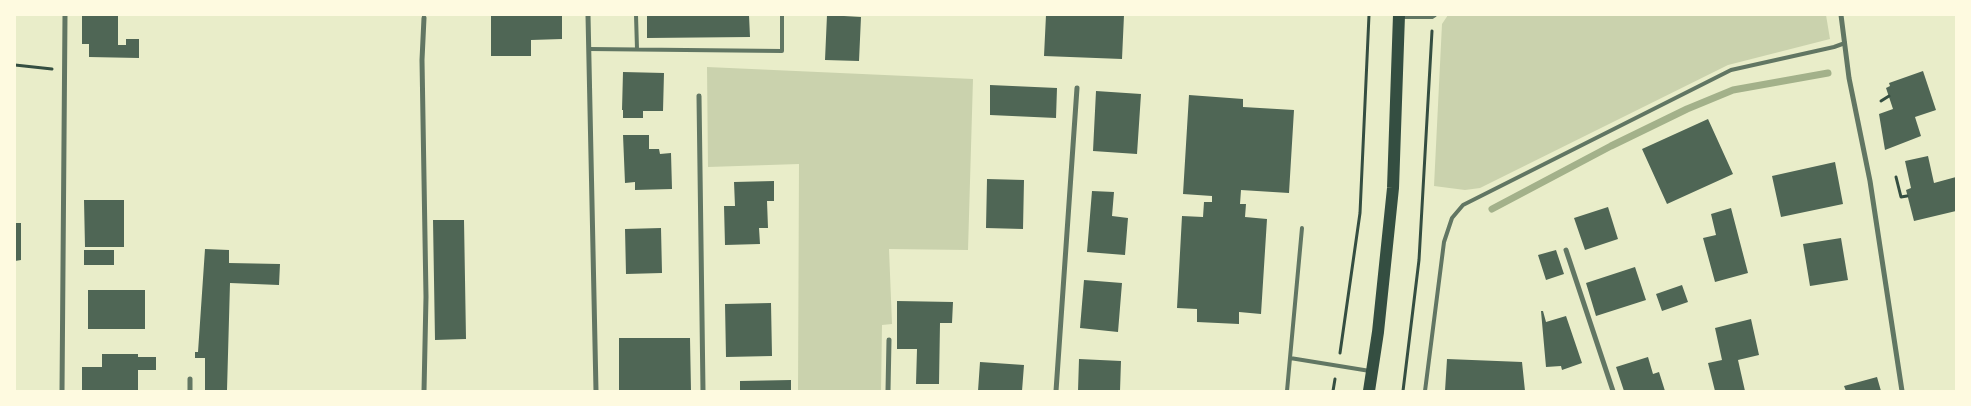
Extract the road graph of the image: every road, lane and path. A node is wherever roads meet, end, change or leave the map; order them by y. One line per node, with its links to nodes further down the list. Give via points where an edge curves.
1 (65, 15): 14 (street)
2 (588, 15): 11 (street)
3 (636, 15): 12 (lane)
4 (782, 15): 12 (lane, via 782,51)
5 (1369, 15): 25 (path, via 1360,213)
6 (1841, 15): 10 (street)
7 (1400, 16): 8 (lane); 26 (main road, via 1393,188)
8 (1433, 16): 38 (path, via 1419,260)
9 (424, 18): 30 (street)
10 (1845, 43): 39 (lane, via 1731,70 1463,205 1452,218 1444,242); 41 (street)
11 (589, 49): 12 (lane); 31 (street)
12 (637, 49)
13 (15, 65): 14 (path)
14 (64, 70): 28 (street)
15 (1077, 88): 34 (street)
16 (698, 96): 32 (street)
17 (1889, 96): 18 (path)
18 (1881, 101)
19 (1896, 177): 20 (path, via 1901,197)
20 (1907, 196)
21 (1302, 228): 24 (lane)
22 (1566, 250): 40 (street)
23 (889, 340): 33 (street)
24 (1290, 358): 25 (lane); 35 (lane)
25 (1338, 365): 26 (lane); 36 (path)
26 (1373, 371): 37 (main road)
27 (190, 379): 29 (street)
28 (62, 391)
29 (190, 391)
30 (424, 391)
31 (596, 391)
32 (703, 391)
33 (888, 391)
34 (1056, 391)
35 (1287, 391)
36 (1333, 391)
37 (1369, 391)
38 (1403, 391)
39 (1425, 391)
40 (1613, 391)
41 (1902, 391)

